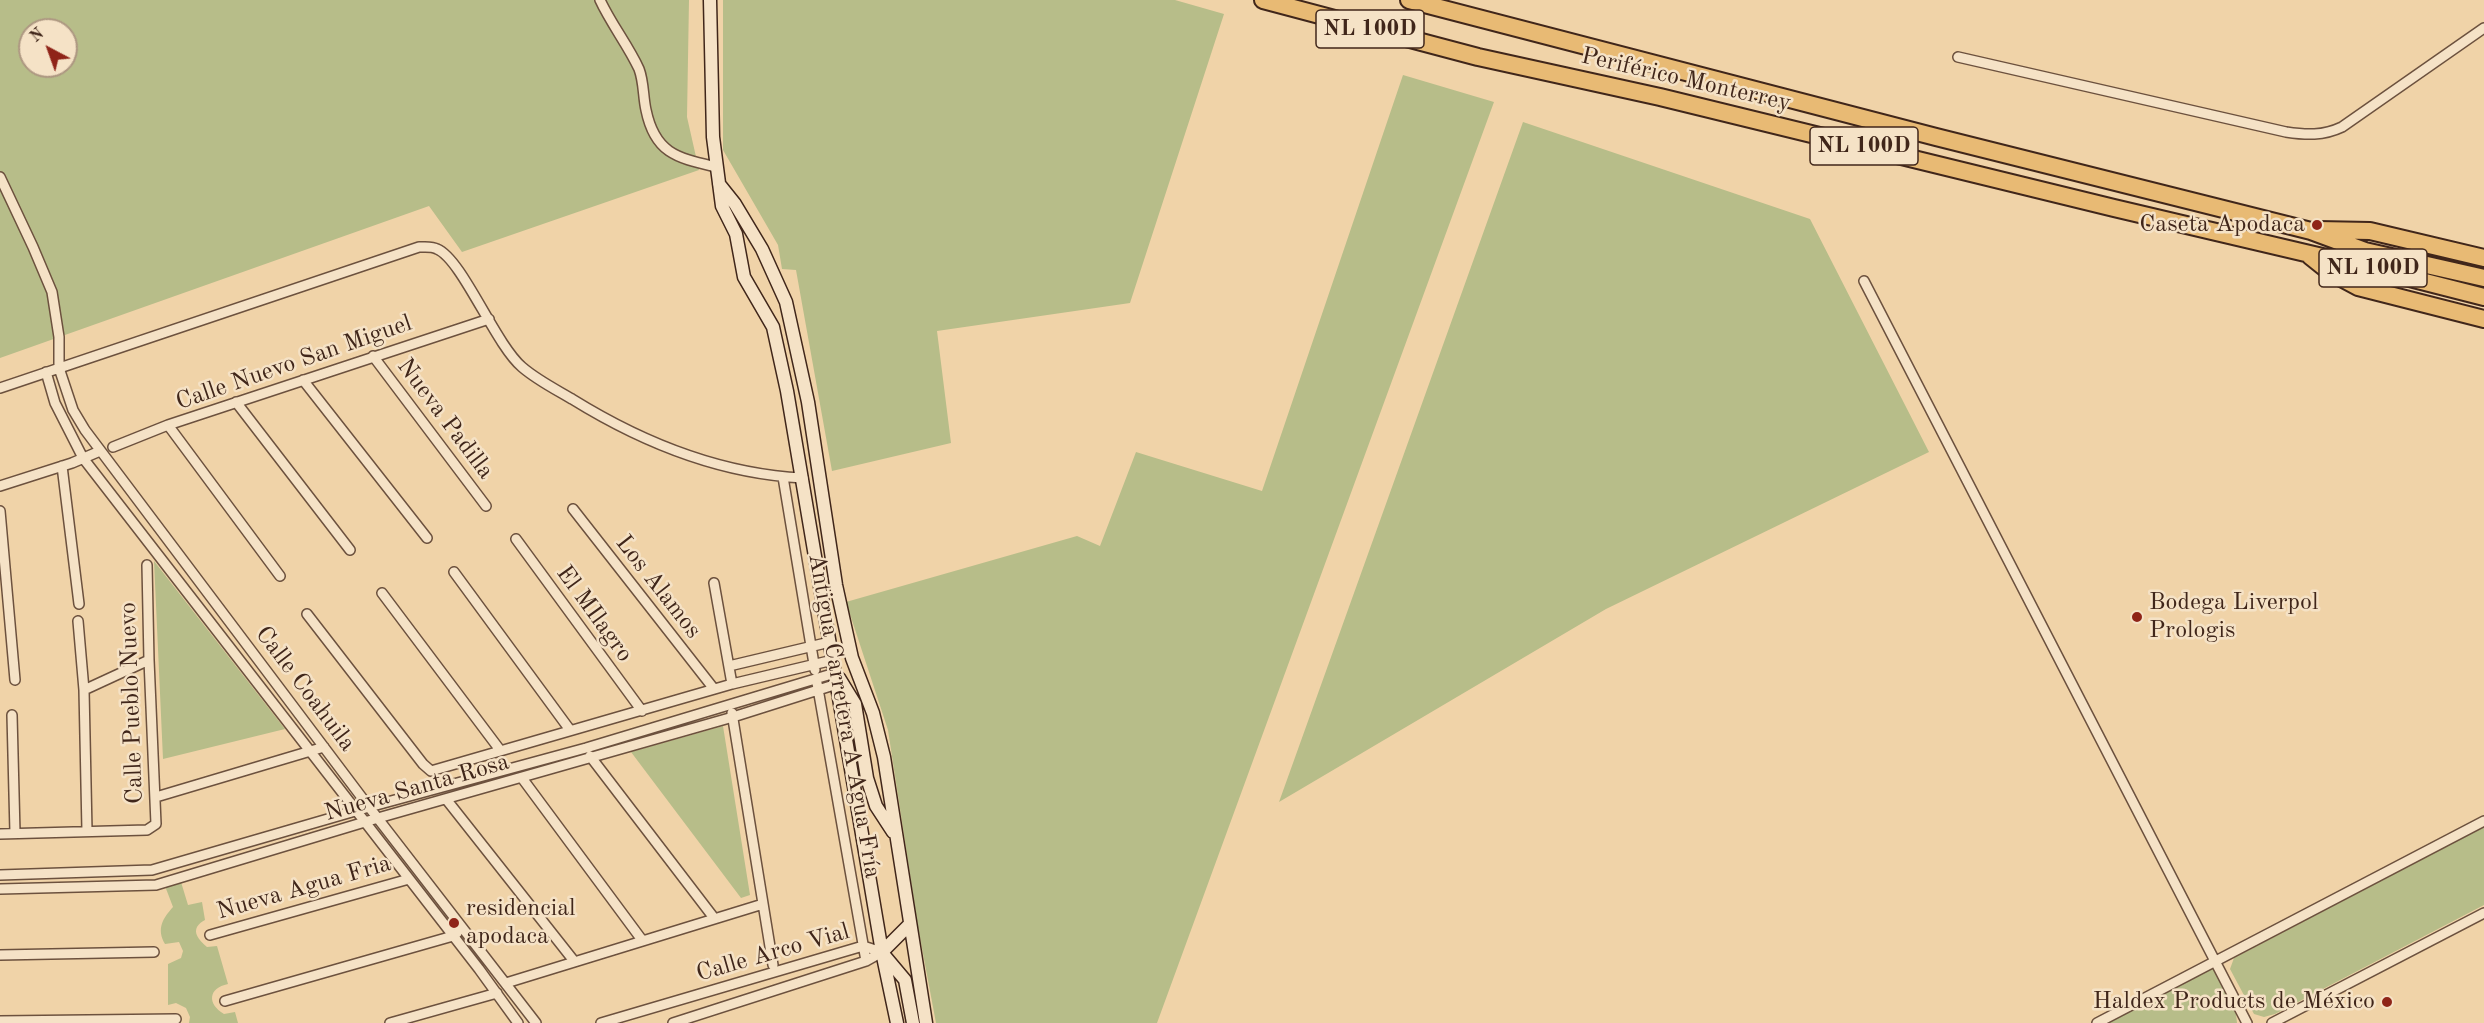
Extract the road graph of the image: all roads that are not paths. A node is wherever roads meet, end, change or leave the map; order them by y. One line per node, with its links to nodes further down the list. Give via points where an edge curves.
1 (600, 0): 7 (street, via 633,55 641,75 646,112 659,142 680,158)
2 (710, 0): 7 (street)
3 (1263, 0): 13 (highway, Periférico Monterrey / NL 100D, via 1478,57)
4 (1409, 0): 10 (highway, Periférico Monterrey / NL 100D)
5 (2484, 28): 6 (street, via 2342,127 2315,135 2286,132)
6 (1958, 57)
7 (716, 167): 9 (street)
8 (0, 177): 21 (street, Calle Coahuila, via 52,292)
9 (718, 184): 32 (street, via 722,206 736,234 744,277 773,327); 84 (street, via 751,229 786,302 808,402 836,585 852,658 873,713 884,757)
10 (2311, 231): 12 (highway, via 2370,231); 15 (highway, Periférico Monterrey / NL 100D, via 2365,251)
11 (2484, 248): 12 (highway)
12 (2450, 250): 14 (highway)
13 (2308, 253): 17 (highway, Periférico Monterrey / NL 100D); 18 (highway, via 2330,272 2358,287)
14 (2484, 258)
15 (2484, 278)
16 (1864, 281): 104 (street)
17 (2484, 297)
18 (2484, 319)
19 (489, 320): 20 (street, Calle Nuevo San Miguel); 21 (street, via 446,255 439,249 419,247); 31 (street, via 511,357 522,367 601,417 708,463)
20 (373, 356): 23 (street, Calle Nuevo San Miguel); 34 (street, Nueva Padilla)
21 (59, 368): 22 (street); 28 (street, Calle Coahuila, via 73,410)
22 (46, 372): 24 (street); 29 (street, Calle Coahuila, via 55,403)
23 (303, 380): 25 (street, Calle Nuevo San Miguel); 37 (street)
24 (0, 388)
25 (236, 402): 26 (street, Calle Nuevo San Miguel); 39 (street)
26 (168, 425): 27 (street, Calle Nuevo San Miguel); 42 (street)
27 (113, 447)
28 (100, 451): 29 (street); 48 (street, Calle Coahuila)
29 (83, 458): 30 (street); 49 (street, Calle Coahuila)
30 (62, 466): 33 (street); 45 (street)
31 (783, 477): 32 (street); 51 (street, Antigua Carretera A Agua Fría)
32 (803, 478): 50 (street)
33 (0, 486)
34 (486, 506)
35 (573, 509): 60 (street, Los Alamos)
36 (0, 511): 58 (street)
37 (427, 538)
38 (516, 540): 64 (street, El MIlagro)
39 (350, 550)
40 (147, 565): 52 (street, Calle Pueblo Nuevo)
41 (454, 572): 67 (street)
42 (280, 576)
43 (714, 583): 55 (street)
44 (382, 593): 70 (street)
45 (79, 604)
46 (307, 614): 70 (street, via 431,771)
47 (78, 621): 62 (street)
48 (232, 625): 49 (street); 68 (street, Calle Coahuila)
49 (218, 634): 71 (street, Calle Coahuila)
50 (830, 642): 51 (street); 53 (street)
51 (811, 648): 54 (street, Antigua Carretera A Agua Fría); 55 (street)
52 (149, 660): 62 (street); 74 (street, Calle Pueblo Nuevo)
53 (833, 660): 54 (street); 57 (street)
54 (813, 664): 56 (street, Antigua Carretera A Agua Fría); 59 (street)
55 (729, 666): 59 (street)
56 (816, 678): 57 (street, Nueva Santa Rosa); 61 (street, Antigua Carretera A Agua Fría); 63 (street, Nueva Santa Rosa)
57 (836, 678): 61 (street, Nueva Santa Rosa); 84 (street, via 855,704 867,778 876,806); 100 (street)
58 (15, 680)
59 (732, 684): 60 (street)
60 (714, 689): 64 (street)
61 (818, 689): 66 (street, Nueva Santa Rosa); 98 (street, Antigua Carretera A Agua Fría)
62 (84, 690): 81 (street)
63 (730, 705): 66 (street); 69 (street, Nueva Santa Rosa)
64 (642, 711): 67 (street)
65 (12, 715): 82 (street)
66 (733, 717): 72 (street, Nueva Santa Rosa); 90 (street)
67 (570, 730): 70 (street)
68 (324, 747): 71 (street); 76 (street, Calle Coahuila)
69 (586, 748): 72 (street); 76 (street, Nueva Santa Rosa)
70 (500, 750)
71 (309, 752): 74 (street); 77 (street, Calle Coahuila)
72 (592, 758): 73 (street, Nueva Santa Rosa); 92 (street)
73 (522, 778): 75 (street, Nueva Santa Rosa); 97 (street)
74 (156, 797): 81 (street, Calle Pueblo Nuevo, via 156,824 152,829)
75 (446, 799): 78 (street, Nueva Santa Rosa); 102 (street)
76 (369, 807): 77 (street, Nueva Santa Rosa); 78 (street, Calle Coahuila)
77 (356, 812): 80 (street, Calle Coahuila); 85 (street, Nueva Santa Rosa)
78 (378, 818): 80 (street, Nueva Santa Rosa); 94 (street, Calle Coahuila)
79 (2484, 821): 104 (street)
80 (364, 822): 87 (street, Calle Coahuila); 88 (street, Nueva Santa Rosa)
81 (87, 831): 82 (street, Calle Pueblo Nuevo)
82 (15, 833): 83 (street, Calle Pueblo Nuevo)
83 (0, 834)
84 (896, 835): 93 (street)
85 (152, 870): 86 (street, Nueva Santa Rosa); 88 (street)
86 (0, 876)
87 (409, 879): 95 (street, Nueva Agua Fria); 96 (street, Calle Coahuila)
88 (156, 885): 89 (street, Nueva Santa Rosa)
89 (0, 889)
90 (763, 904): 92 (street); 105 (street)
91 (2484, 913): 122 (street)
92 (714, 918): 97 (street)
93 (910, 924): 100 (street); 119 (street)
94 (463, 927): 96 (street); 106 (street, Calle Coahuila)
95 (210, 935)
96 (453, 936): 108 (street, Calle Coahuila); 109 (street)
97 (642, 940): 102 (street)
98 (863, 946): 100 (street, Calle Arco Vial); 103 (street, Antigua Carretera A Agua Fría); 105 (street, Calle Arco Vial)
99 (154, 952): 101 (street)
100 (882, 952): 103 (street, Calle Arco Vial); 117 (street); 118 (street, via 905,980)
101 (0, 955)
102 (574, 961): 106 (street)
103 (866, 961): 107 (street, Calle Arco Vial)
104 (2216, 963): 120 (street); 121 (street)
105 (773, 968): 107 (street); 115 (street, Calle Arco Vial)
106 (506, 983): 114 (street, Calle Coahuila)
107 (778, 989): 116 (street, Calle Arco Vial)
108 (497, 993): 112 (street); 113 (street, Calle Coahuila)
109 (225, 1001)
110 (176, 1019): 111 (street)
111 (0, 1021)
112 (390, 1023)
113 (518, 1023)
114 (536, 1023)
115 (601, 1023)
116 (673, 1023)
117 (897, 1023)
118 (913, 1023)
119 (926, 1023)
120 (2097, 1023)
121 (2247, 1023)
122 (2271, 1023)

